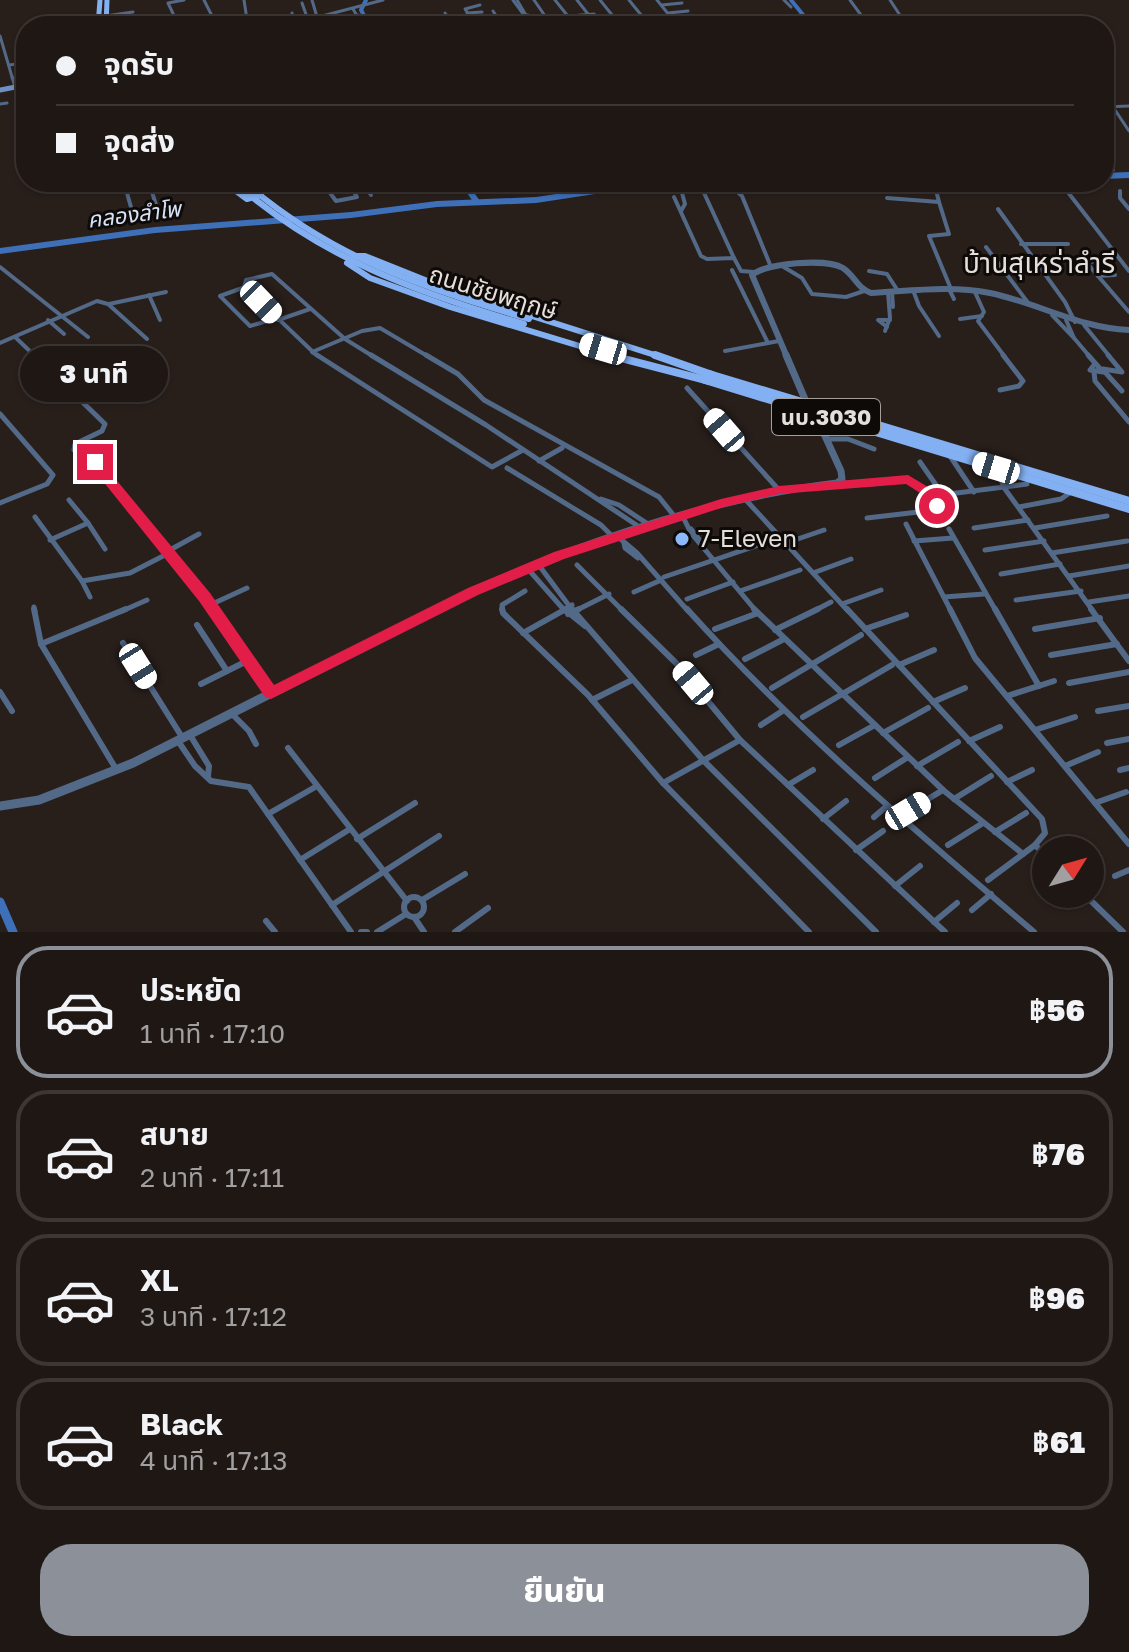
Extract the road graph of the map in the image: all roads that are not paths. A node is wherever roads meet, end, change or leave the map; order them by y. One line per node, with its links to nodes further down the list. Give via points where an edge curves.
1 (107, 0): 27 (main road)
2 (184, 0): 28 (street, via 168,3)
3 (383, 0): 16 (street)
4 (555, 0): 37 (street)
5 (577, 0): 25 (street)
6 (600, 0): 39 (street)
7 (629, 0): 40 (street)
8 (657, 0): 14 (street)
9 (784, 0): 15 (street)
10 (516, 1): 36 (street)
11 (302, 3): 30 (street)
12 (682, 3): 14 (street)
13 (480, 5): 23 (street, via 465,9)
14 (661, 5): 24 (street)
15 (791, 7)
16 (352, 8): 26 (street); 31 (street)
17 (493, 11): 35 (street)
18 (688, 11): 24 (street)
19 (133, 12): 27 (street)
20 (482, 12): 23 (street)
21 (292, 13): 29 (street)
22 (445, 13): 33 (street)
23 (467, 13): 34 (street)
24 (667, 13): 41 (street)
25 (588, 14): 37 (street); 38 (street)
26 (358, 15): 32 (street)
27 (105, 16)
28 (174, 16)
29 (292, 16)
30 (307, 16)
31 (323, 16)
32 (349, 16)
33 (447, 16)
34 (469, 16)
35 (496, 16)
36 (526, 16)
37 (568, 16)
38 (596, 16)
39 (613, 16)
40 (642, 16)
41 (669, 16)
42 (0, 36): 44 (street)
43 (16, 64): 44 (street)
44 (9, 65): 46 (street)
45 (16, 77): 46 (street)
46 (12, 78): 47 (street)
47 (16, 82)
48 (7, 103): 49 (street)
49 (0, 104)
50 (1114, 108): 51 (street)
51 (1129, 131)
52 (1120, 191): 75 (street)
53 (127, 192): 76 (street)
54 (152, 192): 73 (street)
55 (238, 192): 58 (main road, via 247,199)
56 (245, 192): 115 (main road, ถนนชัยพฤกษ์ / นบ.3030, bridge, via 275,218 362,268 436,298)
57 (256, 192): 115 (main road, ถนนชัยพฤกษ์ / นบ.3030, bridge, via 294,222 372,266)
58 (259, 192)
59 (329, 192): 60 (street, via 336,201 357,197)
60 (354, 192)
61 (369, 192): 68 (street)
62 (704, 192): 81 (street)
63 (737, 192): 85 (street)
64 (905, 192): 71 (street)
65 (936, 192): 72 (street)
66 (1068, 192): 88 (street)
67 (682, 193): 77 (street)
68 (371, 195)
69 (674, 197): 77 (street)
70 (887, 198): 71 (street)
71 (909, 199): 72 (street)
72 (939, 202): 98 (street, via 949,234 929,236)
73 (156, 205)
74 (998, 209): 78 (street)
75 (1129, 209)
76 (132, 211)
77 (681, 211): 81 (street, via 701,256)
78 (1021, 244): 79 (street); 116 (street)
79 (1068, 244)
80 (986, 247): 103 (street)
81 (734, 258): 89 (street, via 741,271)
82 (1103, 261): 91 (street, via 1086,262)
83 (782, 266): 85 (street); 95 (street, via 837,265); 95 (street, via 802,278 812,294 846,297)
84 (0, 267): 106 (street)
85 (771, 267): 89 (street)
86 (732, 270): 128 (street)
87 (869, 271): 97 (street, via 887,274)
88 (1129, 271)
89 (754, 272): 126 (street)
90 (1115, 275): 91 (street)
91 (1097, 276): 105 (street)
92 (244, 287): 104 (street, via 246,280 272,274); 109 (street); 109 (street, via 220,296 250,326)
93 (913, 290): 97 (street); 98 (street); 120 (street)
94 (974, 290): 98 (street); 103 (street); 107 (street)
95 (864, 291): 97 (street)
96 (166, 292): 99 (street)
97 (893, 292): 102 (street); 113 (street)
98 (951, 293): 100 (street)
99 (149, 295): 101 (street); 112 (street)
100 (939, 297)
101 (108, 304): 106 (street, via 94,301); 124 (street)
102 (893, 307)
103 (1030, 307): 108 (street)
104 (311, 309): 109 (street); 125 (street)
105 (1129, 312)
106 (59, 315): 111 (street); 122 (street)
107 (983, 315): 110 (street); 140 (street, via 981,326 1023,381)
108 (1052, 315): 114 (street); 123 (street)
109 (278, 319): 130 (street)
110 (960, 319)
111 (48, 320): 119 (street); 121 (street)
112 (160, 320)
113 (890, 320): 113 (street, via 878,320 886,329)
114 (1066, 320): 116 (street); 123 (street)
115 (526, 322): 138 (main road, ถนนชัยพฤกษ์ / นบ.3030)
116 (1075, 323): 117 (street)
117 (1084, 325): 118 (street); 136 (street, via 1122,372)
118 (1129, 330)
119 (64, 334)
120 (939, 336)
121 (15, 337): 127 (street); 134 (street)
122 (88, 337)
123 (1074, 338): 135 (street)
124 (147, 339)
125 (345, 339): 130 (street); 149 (street); 169 (street, via 373,328 385,331 458,374 484,400 659,497)
126 (779, 341): 128 (street); 142 (street)
127 (0, 343)
128 (769, 344): 129 (street); 131 (street)
129 (725, 351)
130 (312, 352): 149 (street, via 492,467)
131 (771, 352)
132 (72, 354): 134 (street)
133 (86, 360): 137 (street)
134 (46, 366): 137 (street)
135 (1094, 369): 136 (street); 145 (street, via 1095,381)
136 (1103, 370): 141 (street)
137 (54, 373): 192 (street, via 105,424 74,450 95,462)
138 (711, 378): 138 (main road, via 617,358 457,309 347,263 365,256 449,290 640,349); 142 (main road, ถนนชัยพฤกษ์ / นบ.3030); 144 (main road, ถนนชัยพฤกษ์ / นบ.3030)
139 (687, 388): 158 (street)
140 (1000, 390)
141 (1122, 391)
142 (807, 404): 165 (main road, ถนนชัยพฤกษ์ / นบ.3030)
143 (0, 414): 166 (street, via 53,475 47,484)
144 (815, 414): 146 (street); 150 (main road, ถนนชัยพฤกษ์ / นบ.3030)
145 (1129, 422)
146 (827, 439): 148 (street, via 848,439); 155 (street, via 841,471)
147 (562, 448): 151 (street)
148 (874, 449)
149 (523, 450): 151 (street)
150 (949, 454): 154 (main road, ถนนชัยพฤกษ์ / นบ.3030); 160 (street)
151 (539, 461): 176 (street)
152 (920, 462): 162 (street)
153 (507, 468): 183 (street)
154 (996, 468): 157 (street); 159 (main road, ถนนชัยพฤกษ์ / นบ.3030)
155 (837, 483): 158 (street); 161 (street, via 908,479)
156 (1027, 484): 157 (street)
157 (1005, 489): 160 (street); 167 (street)
158 (779, 490): 163 (street)
159 (1073, 491): 167 (street, via 1061,499); 168 (main road, ถนนชัยพฤกษ์ / นบ.3030)
160 (974, 492): 162 (street)
161 (933, 496): 162 (street); 172 (street, via 937,506 927,511)
162 (943, 496)
163 (744, 498): 169 (street); 189 (street)
164 (69, 500): 174 (street)
165 (1129, 501)
166 (0, 503)
167 (1019, 507): 173 (street)
168 (1129, 509)
169 (678, 516): 176 (street); 194 (street)
170 (1107, 516): 178 (street)
171 (35, 517): 184 (street)
172 (867, 518)
173 (1029, 520): 177 (street); 178 (street)
174 (88, 523): 184 (street); 190 (street)
175 (906, 524): 186 (street)
176 (645, 526): 183 (street)
177 (974, 528)
178 (1035, 528): 187 (street)
179 (949, 529): 182 (street)
180 (824, 530): 189 (street)
181 (199, 534): 192 (street)
182 (954, 538): 186 (street); 217 (street)
183 (618, 539): 196 (street); 205 (street)
184 (50, 540): 207 (street)
185 (773, 540): 194 (street)
186 (914, 541): 220 (street)
187 (1044, 541): 191 (street); 193 (street)
188 (1127, 541): 193 (street)
189 (786, 543): 202 (street)
190 (105, 549)
191 (985, 550)
192 (169, 552): 207 (street, via 130,573); 227 (street)
193 (1052, 553): 197 (street)
194 (714, 559): 205 (street); 208 (street)
195 (851, 559): 202 (street)
196 (538, 564): 200 (street); 206 (street)
197 (1060, 564): 203 (street); 204 (street)
198 (577, 565): 216 (street)
199 (1129, 566): 204 (street)
200 (528, 568): 209 (street); 262 (street)
201 (800, 570): 213 (street)
202 (813, 573): 226 (street)
203 (1001, 574)
204 (1069, 576): 214 (street)
205 (662, 579): 215 (street); 242 (street)
206 (551, 580): 209 (street); 229 (street)
207 (82, 581): 219 (street)
208 (733, 582): 213 (street); 221 (street)
209 (542, 584): 229 (street)
210 (247, 588): 227 (street)
211 (881, 590): 226 (street)
212 (525, 591): 238 (street, via 500,607)
213 (740, 591): 230 (street)
214 (1081, 591): 223 (street); 225 (street)
215 (634, 592)
216 (609, 594): 229 (street); 281 (street)
217 (984, 594): 220 (street); 258 (street)
218 (1129, 596): 225 (street)
219 (90, 597)
220 (944, 597): 264 (street, via 975,658)
221 (687, 599)
222 (147, 600): 241 (street)
223 (1016, 600)
224 (831, 602): 236 (street)
225 (1089, 602): 232 (street)
226 (842, 604): 237 (street)
227 (210, 605): 248 (street)
228 (34, 607): 241 (street)
229 (570, 609): 238 (street); 254 (street)
230 (758, 613): 234 (street); 236 (street)
231 (906, 615): 237 (street)
232 (1100, 618): 235 (street); 243 (street)
233 (197, 625): 252 (street)
234 (715, 629)
235 (1035, 629)
236 (775, 630): 239 (street)
237 (863, 632): 250 (street); 251 (street)
238 (523, 633): 265 (street)
239 (784, 639): 247 (street); 250 (street)
240 (123, 643): 279 (street)
241 (41, 644): 294 (street)
242 (719, 644): 245 (street); 268 (street)
243 (1117, 644): 246 (street); 249 (street)
244 (934, 650): 251 (street)
245 (696, 655)
246 (1051, 655)
247 (745, 659)
248 (247, 661): 252 (street); 262 (street)
249 (1129, 661)
250 (811, 665): 259 (street); 263 (street)
251 (895, 665): 263 (street); 266 (street)
252 (227, 671): 257 (street)
253 (1129, 672): 256 (street)
254 (632, 680): 265 (street); 290 (street)
255 (1054, 681): 258 (street)
256 (1069, 683)
257 (201, 684)
258 (1039, 686): 264 (street)
259 (772, 688)
260 (965, 688): 266 (street)
261 (0, 692): 269 (street)
262 (271, 693): 271 (street)
263 (843, 694): 272 (street); 275 (street)
264 (1007, 696): 277 (street)
265 (592, 700): 302 (street)
266 (930, 705): 278 (street); 282 (street)
267 (1129, 706): 270 (street)
268 (784, 710): 274 (street); 312 (street)
269 (12, 711)
270 (1098, 711)
271 (232, 713): 279 (street); 285 (street)
272 (803, 717)
273 (1075, 717): 277 (street)
274 (761, 725)
275 (875, 725): 278 (street); 286 (street)
276 (1000, 727): 282 (street)
277 (1035, 730): 292 (street)
278 (883, 733): 289 (street)
279 (184, 737): 294 (street); 298 (street, via 199,772); 298 (street, via 209,766)
280 (1129, 739): 284 (street)
281 (740, 740): 290 (street); 303 (street)
282 (969, 741): 301 (street)
283 (958, 742): 291 (street)
284 (1107, 743)
285 (256, 744)
286 (839, 745)
287 (288, 748): 304 (street)
288 (1098, 752): 292 (street)
289 (908, 757): 291 (street); 300 (street)
290 (703, 760): 302 (street); 357 (street)
291 (917, 766): 305 (street)
292 (1065, 766): 310 (street)
293 (1129, 768): 297 (street)
294 (116, 770): 311 (street, via 39,800)
295 (813, 770): 303 (street)
296 (1032, 770): 301 (street)
297 (1120, 770)
298 (208, 776): 315 (street, via 216,784 246,785)
299 (991, 776): 307 (street)
300 (875, 778)
301 (1007, 782): 323 (street, via 1042,819)
302 (663, 783): 356 (street)
303 (788, 785): 317 (street)
304 (317, 786): 315 (street); 319 (street)
305 (943, 790): 307 (street); 313 (street)
306 (1126, 792): 310 (street)
307 (954, 799): 318 (street)
308 (846, 801): 317 (street)
309 (415, 803): 324 (street)
310 (1095, 803): 325 (street)
311 (0, 806)
312 (887, 806): 316 (street); 338 (street)
313 (908, 811)
314 (1026, 813): 321 (street)
315 (268, 814): 330 (street)
316 (874, 817)
317 (823, 819): 328 (street)
318 (983, 823): 321 (street); 326 (street)
319 (350, 829): 324 (street); 330 (street)
320 (883, 831): 328 (street)
321 (995, 832): 329 (street)
322 (439, 836): 333 (street)
323 (1042, 836)
324 (357, 839): 333 (street)
325 (1129, 844)
326 (948, 845)
327 (1032, 847): 329 (street)
328 (856, 850): 337 (street)
329 (1023, 854): 336 (street)
330 (300, 860): 342 (street)
331 (920, 866): 337 (street)
332 (1129, 870): 335 (street)
333 (384, 872): 340 (street); 342 (street)
334 (465, 874): 339 (street)
335 (1115, 876)
336 (988, 880)
337 (895, 886): 348 (street)
338 (991, 894): 345 (street); 359 (street)
339 (422, 900): 340 (street); 346 (street, via 423,911)
340 (407, 901): 346 (street, via 403,906)
341 (957, 903): 348 (street)
342 (332, 905): 350 (street)
343 (488, 908): 355 (street)
344 (1098, 908): 360 (street)
345 (972, 910)
346 (410, 915): 353 (street); 354 (street)
347 (266, 921): 349 (street)
348 (934, 922): 358 (street)
349 (275, 932)
350 (351, 932)
351 (361, 932): 352 (street)
352 (367, 932)
353 (377, 932)
354 (424, 932)
355 (455, 932)
356 (809, 932)
357 (876, 932)
358 (945, 932)
359 (1034, 932)
360 (1123, 932)

